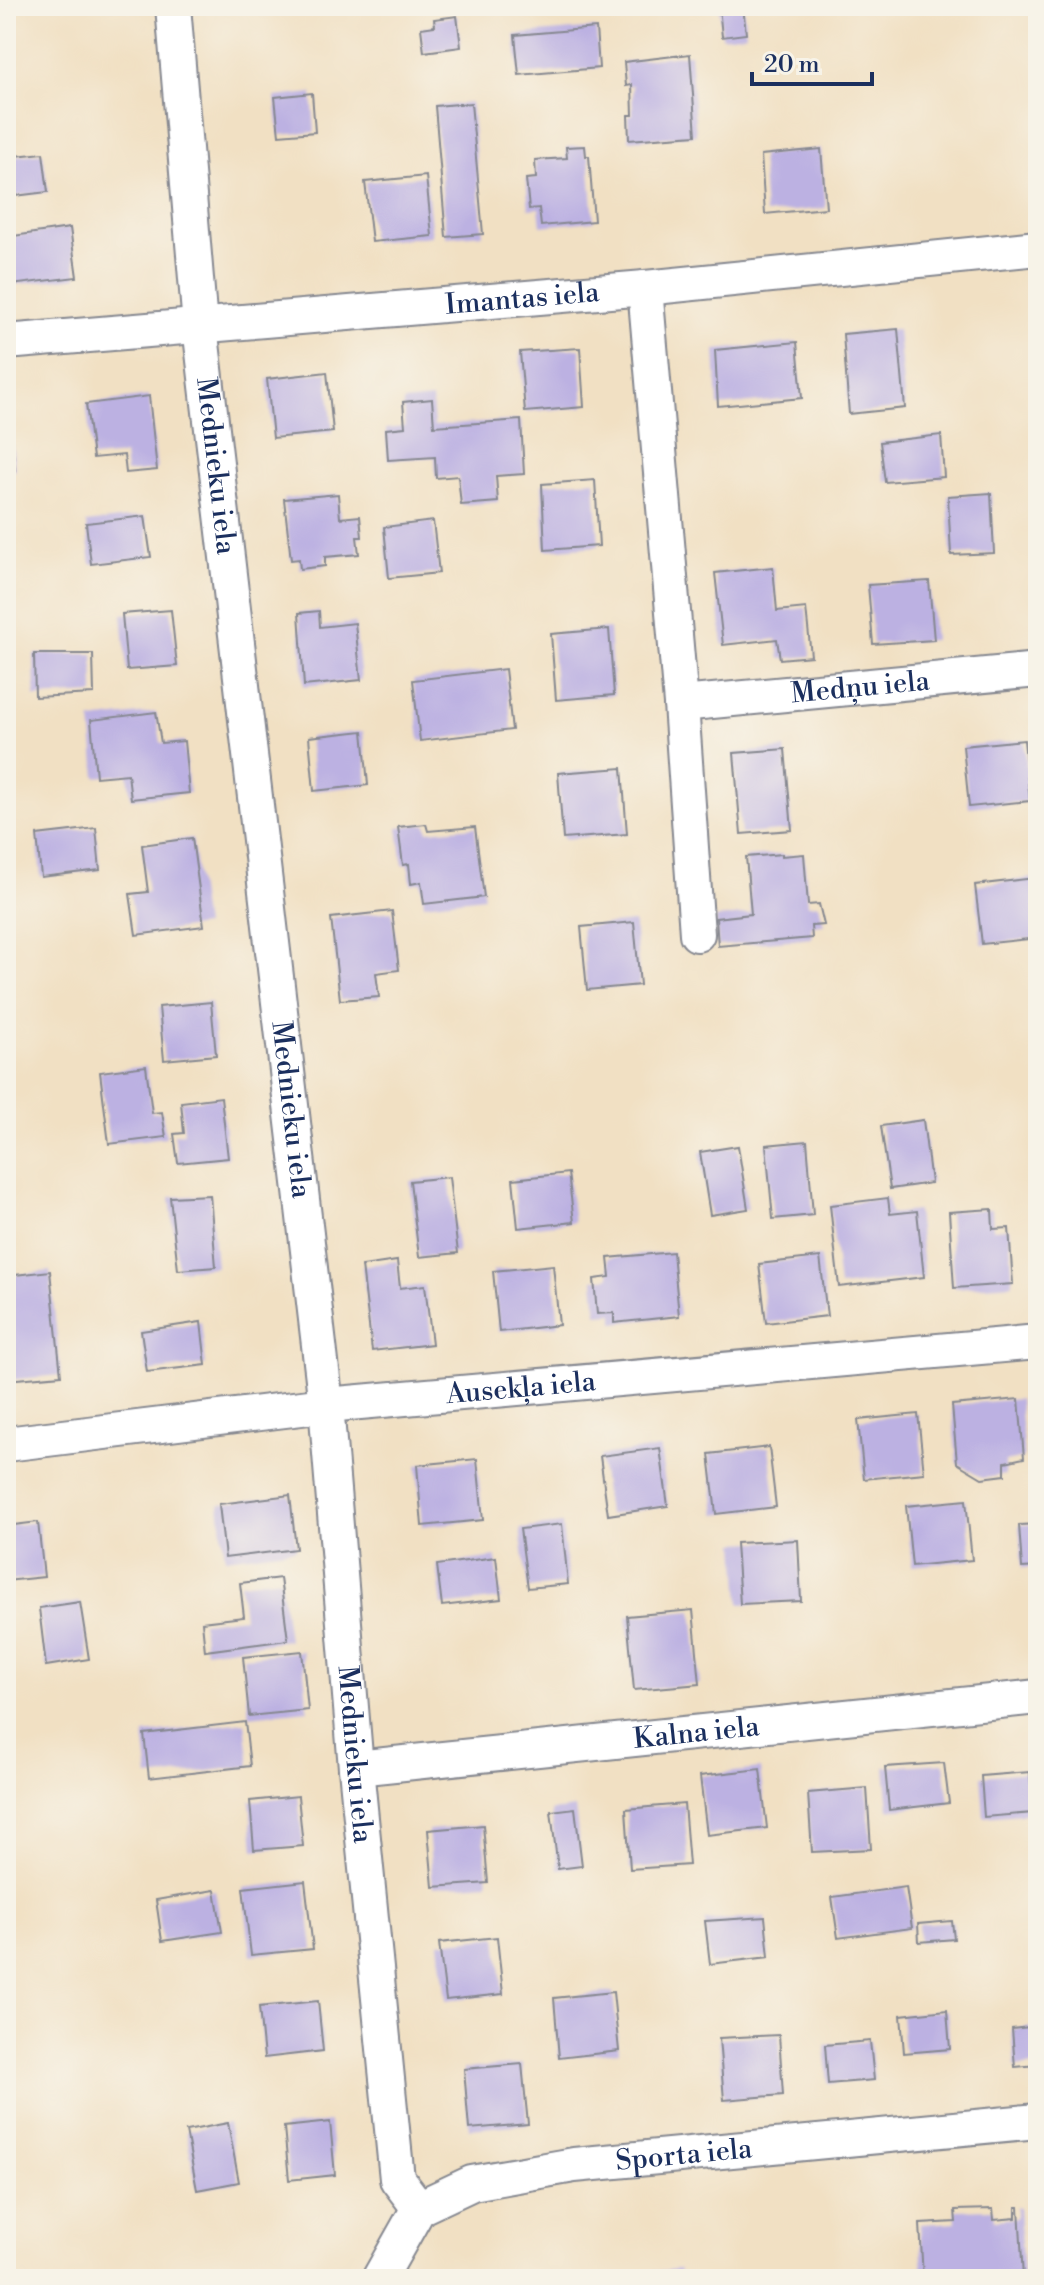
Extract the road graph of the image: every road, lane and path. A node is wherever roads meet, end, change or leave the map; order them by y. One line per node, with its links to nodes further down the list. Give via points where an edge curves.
1 (173, 6): 4 (street, Mednieku iela)
2 (1038, 248): 3 (street, Imantas iela)
3 (645, 288): 4 (street, Imantas iela); 7 (street)
4 (200, 326): 5 (street, Imantas iela); 10 (street, Mednieku iela)
5 (6, 342)
6 (1038, 670): 7 (street, Medņu iela)
7 (681, 704): 8 (street)
8 (697, 934)
9 (1038, 1342): 10 (street, Ausekļa iela)
10 (326, 1405): 11 (street, Ausekļa iela); 13 (street, Mednieku iela)
11 (6, 1444)
12 (1038, 1697): 13 (street, Kalna iela)
13 (356, 1768): 15 (street, Mednieku iela, via 397,2179)
14 (1038, 2121): 15 (street, Sporta iela, via 574,2165 472,2183)
15 (419, 2208): 16 (street)
16 (379, 2279)

